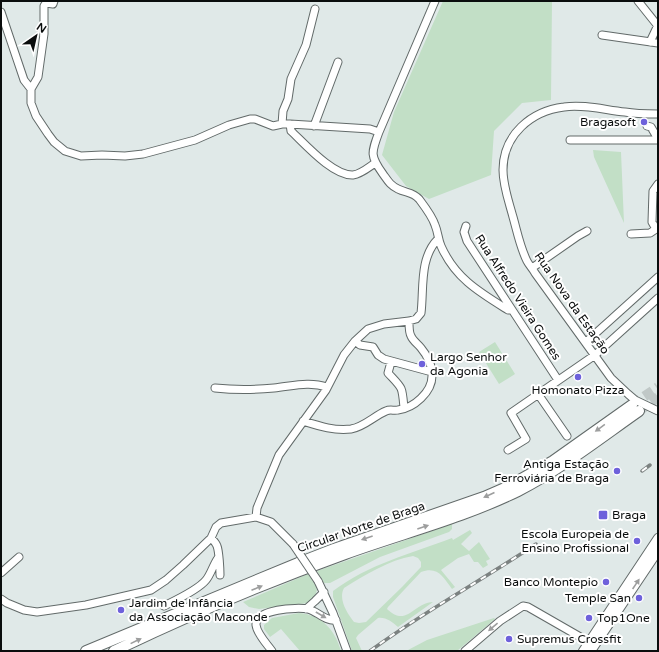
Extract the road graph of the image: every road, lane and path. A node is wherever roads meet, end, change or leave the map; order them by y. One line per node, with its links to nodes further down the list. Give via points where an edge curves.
1 (54, 1): 10 (street, via 53,4 46,3 44,6 44,34 38,77)
2 (435, 1): 16 (street)
3 (638, 1): 6 (street)
4 (315, 9): 12 (street, via 306,45 291,79)
5 (1, 12): 10 (street, via 24,80)
6 (658, 26): 8 (street)
7 (602, 35): 8 (street)
8 (654, 42)
9 (338, 62): 14 (street)
10 (31, 89): 12 (street, via 31,103 48,134 65,151 81,156 143,154 195,140 250,119 273,126)
11 (658, 114): 26 (street, Rua Nova da Estação, via 564,106 540,112 515,133 504,156 504,181 521,245)
12 (282, 124): 13 (street)
13 (290, 124): 14 (street); 19 (street, via 291,132 329,166 339,171 353,175)
14 (314, 126): 16 (street, via 370,129)
15 (646, 126): 17 (street, via 651,127)
16 (379, 132): 19 (street, via 373,150)
17 (658, 139): 18 (street)
18 (570, 140)
19 (375, 163): 25 (street, via 390,184 399,190 414,194 436,226)
20 (658, 184): 22 (street, via 652,191 652,222)
21 (466, 226): 29 (street, Rua Alfredo Vieira Gomes, via 464,232 467,241)
22 (657, 229): 24 (street, via 650,233)
23 (587, 231): 26 (street)
24 (631, 234)
25 (438, 239): 29 (street, via 464,280 508,310); 30 (street, via 427,254 421,313)
26 (532, 268): 32 (street, Rua Nova da Estação)
27 (658, 277): 32 (street)
28 (658, 298): 33 (street)
29 (512, 310): 36 (street, Rua Alfredo Vieira Gomes)
30 (409, 322): 31 (street, via 384,324 368,329); 35 (street, via 410,336 421,348)
31 (355, 341): 34 (street, via 360,345 373,347 378,355); 37 (street, via 344,355)
32 (586, 342): 33 (street, Rua Nova da Estação)
33 (595, 355): 36 (street); 40 (street, Rua Nova da Estação, via 611,378)
34 (391, 362): 35 (street); 41 (street, via 388,374 401,386)
35 (432, 372): 41 (street, via 429,389 415,403)
36 (558, 380): 39 (street)
37 (327, 387): 38 (street, via 317,383 305,383 255,389); 43 (street)
38 (215, 388)
39 (538, 394): 44 (street); 45 (street, via 511,414 526,438)
40 (639, 407): 42 (street, Rua Nova da Estação); 60 (highway, Circular Norte de Braga, one-way to 60, via 554,461 490,495 273,572); 61 (highway, Circular Norte de Braga, one-way to 40, via 157,630 284,577 494,502 563,465)
41 (404, 408): 43 (street, via 387,411 352,429 340,430)
42 (658, 409)
43 (303, 421): 46 (street, via 279,455 257,508)
44 (567, 436)
45 (508, 450)
46 (256, 517): 47 (street, via 221,523); 54 (street, bridge, via 272,522 293,544)
47 (211, 538): 51 (street, via 218,546); 55 (street, via 166,580 151,590 86,605 37,612 24,610)
48 (658, 538): 59 (main road)
49 (658, 551): 66 (main road, one-way to 49)
50 (19, 557): 52 (street)
51 (218, 558): 53 (street); 56 (street, via 207,579 198,587)
52 (1, 574)
53 (220, 575)
54 (324, 592): 57 (street); 58 (street)
55 (1, 599)
56 (164, 606)
57 (306, 609): 58 (street, one-way to 58); 62 (street, via 266,613 259,617 256,626)
58 (337, 623): 63 (street)
59 (589, 642): 64 (street, one-way to 64, via 523,606 500,621); 65 (main road)
60 (86, 651)
61 (114, 651)
62 (272, 651)
63 (346, 651)
64 (465, 651)
65 (583, 651)
66 (592, 651)

